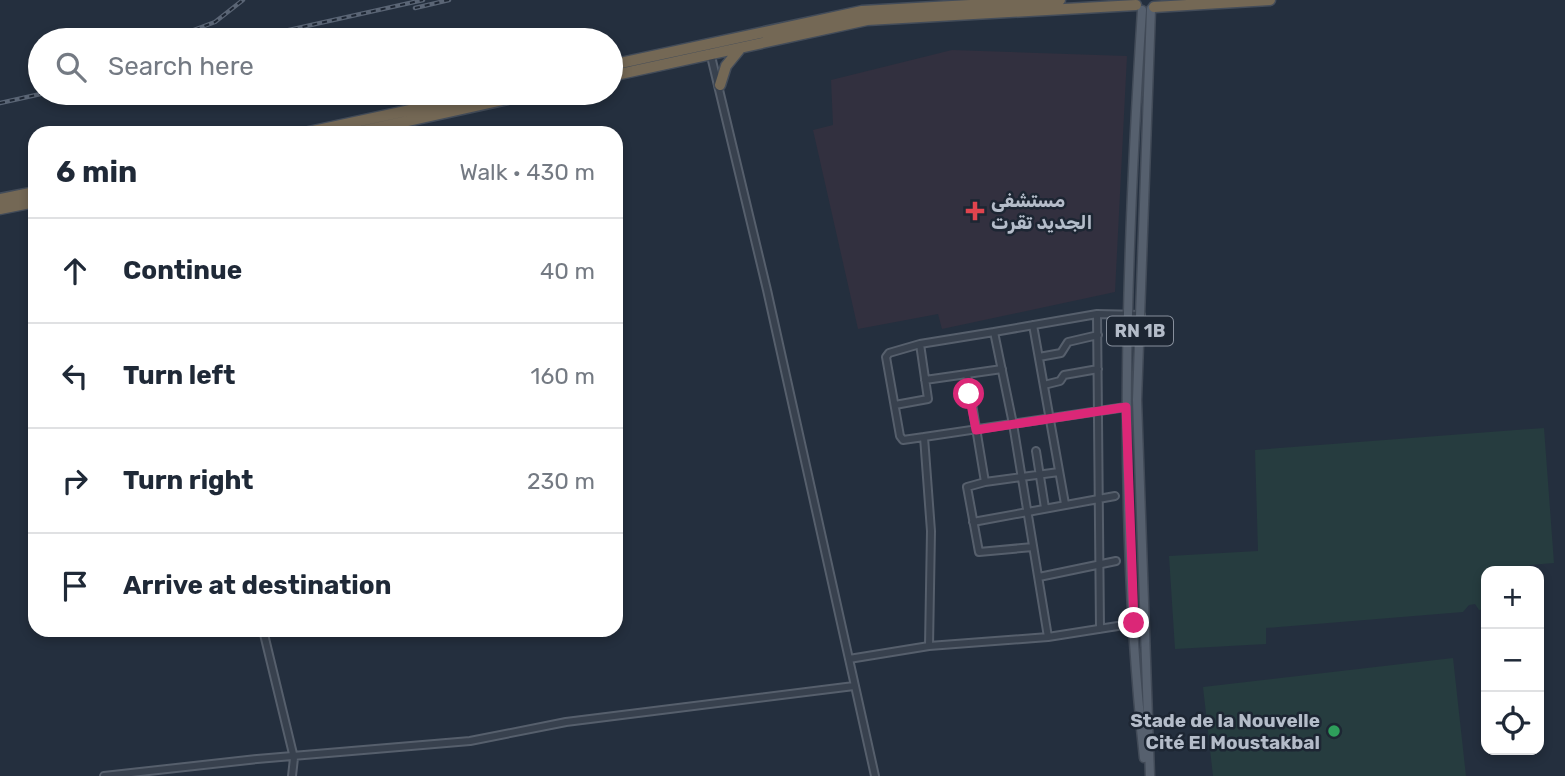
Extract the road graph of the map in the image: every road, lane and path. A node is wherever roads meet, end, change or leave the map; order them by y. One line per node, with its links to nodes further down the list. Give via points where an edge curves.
1 (1060, 0): 3 (highway)
2 (1270, 0): 4 (highway)
3 (998, 5): 4 (highway); 5 (highway, via 862,11); 6 (highway, via 867,20)
4 (1146, 5): 19 (main road, RN 1B); 21 (main road, RN 1B)
5 (707, 43): 7 (street); 8 (highway)
6 (741, 48): 7 (highway); 10 (highway, via 726,66)
7 (711, 56): 9 (highway); 10 (street)
8 (623, 62)
9 (623, 74)
10 (720, 85): 60 (street)
11 (434, 105): 13 (highway)
12 (480, 105): 14 (highway)
13 (336, 126)
14 (385, 126)
15 (28, 193): 16 (highway)
16 (0, 199)
17 (28, 203): 18 (highway)
18 (0, 209)
19 (1126, 313): 20 (street); 21 (street); 33 (main road, RN 1B)
20 (1097, 314): 22 (street); 24 (street)
21 (1141, 316): 59 (main road, RN 1B)
22 (1033, 326): 23 (street); 26 (street)
23 (994, 332): 25 (street); 27 (street)
24 (1098, 335): 26 (street, via 1068,342 1061,353); 28 (street)
25 (920, 345): 30 (street); 32 (street, via 892,351 886,357)
26 (1039, 358): 31 (street)
27 (1002, 369): 29 (street); 36 (street)
28 (1098, 369): 31 (street, via 1064,375 1060,381); 34 (street)
29 (967, 374): 30 (street); 37 (street)
30 (925, 380): 32 (street, via 928,399)
31 (1044, 385): 35 (street)
32 (895, 405): 38 (street, via 901,438)
33 (1126, 407): 34 (street); 59 (main road, RN 1B)
34 (1099, 409): 35 (street); 45 (street)
35 (1051, 417): 36 (street); 40 (street)
36 (1013, 424): 37 (street); 42 (street)
37 (976, 430): 38 (street); 43 (street)
38 (924, 438): 58 (street, via 930,531)
39 (1036, 451): 41 (street)
40 (1059, 472): 41 (street); 46 (street)
41 (1040, 475): 42 (street); 47 (street)
42 (1020, 477): 43 (street); 48 (street)
43 (985, 482): 49 (street, via 967,487)
44 (1115, 496): 45 (street)
45 (1099, 498): 46 (street); 52 (street)
46 (1065, 504): 47 (street)
47 (1045, 508): 48 (street)
48 (1026, 511): 49 (street); 50 (street)
49 (973, 522): 50 (street, via 980,553)
50 (1033, 547): 53 (street)
51 (1116, 561): 52 (street)
52 (1100, 564): 53 (street); 55 (street)
53 (1039, 577): 57 (street)
54 (1124, 625): 55 (street)
55 (1100, 629): 57 (street)
56 (265, 637): 62 (street)
57 (1048, 637): 58 (street)
58 (929, 646): 60 (street)
59 (1140, 654): 66 (main road, RN 1B)
60 (849, 659): 61 (street)
61 (854, 686): 62 (street, via 566,722 470,741); 65 (street)
62 (294, 758): 63 (street); 64 (street)
63 (104, 776)
64 (292, 776)
65 (875, 776)
66 (1148, 776)

